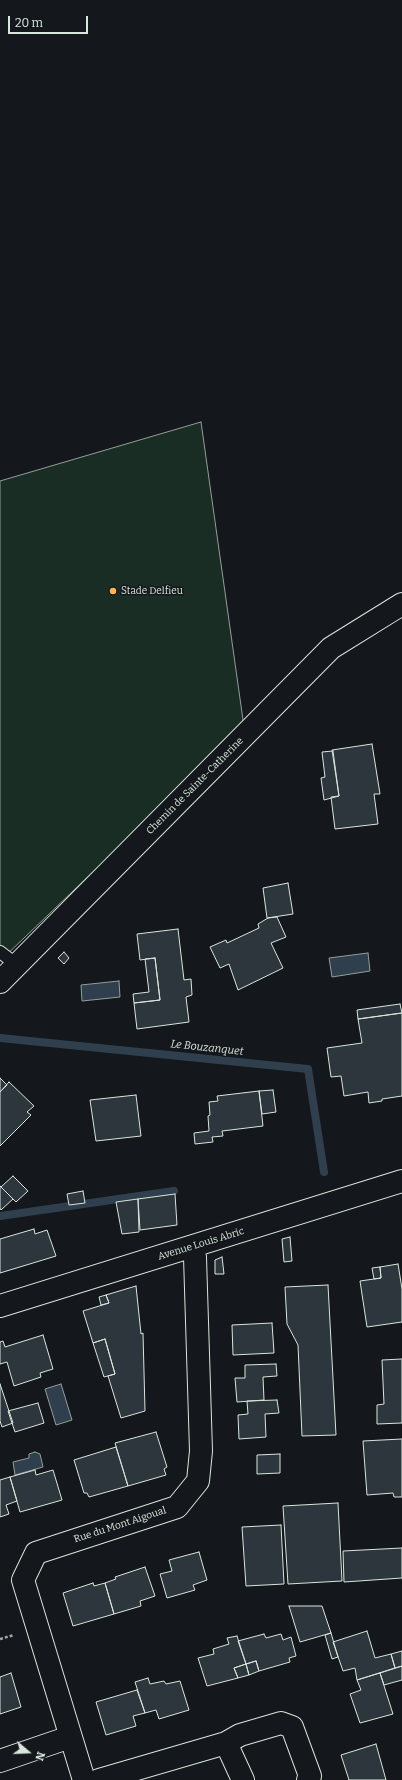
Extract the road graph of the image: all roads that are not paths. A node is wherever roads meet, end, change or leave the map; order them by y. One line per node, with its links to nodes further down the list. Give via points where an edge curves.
1 (402, 604): 2 (street, Chemin de Sainte-Catherine, via 331,648)
2 (8, 959): 3 (street, Chemin de Sainte-Catherine)
3 (0, 982)
4 (402, 1181): 5 (street, Avenue Louis Abric)
5 (192, 1247): 6 (street, Avenue Louis Abric); 7 (street, Rue du Mont Aigoual, via 200,1443 198,1481 177,1507 36,1552 23,1580)
6 (0, 1306)
7 (70, 1737): 9 (street); 10 (street, Rue du Mont Aigoual)
8 (226, 1743): 11 (street); 12 (street); 13 (street, via 240,1735 281,1723 292,1727 310,1776)
9 (0, 1761)
10 (84, 1780)
11 (99, 1780)
12 (244, 1780)
13 (308, 1780)

